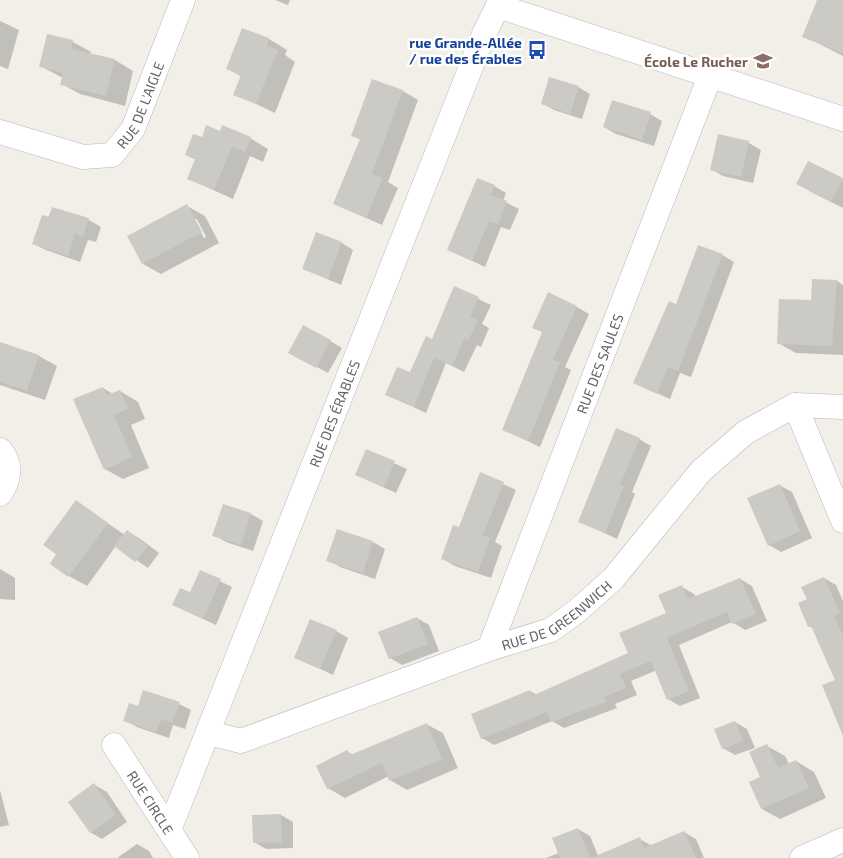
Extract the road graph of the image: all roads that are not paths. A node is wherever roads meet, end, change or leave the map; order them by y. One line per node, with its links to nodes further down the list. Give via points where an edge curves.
1 (183, 0): 5 (street, RUE DE L'AIGLE, via 133,129 112,155 83,157)
2 (500, 3): 3 (street); 12 (street, RUE DES ÉRABLES, via 484,34)
3 (710, 76): 4 (street); 11 (street, RUE DES SAULES)
4 (843, 119)
5 (0, 132)
6 (794, 404): 7 (street); 10 (street); 11 (street, RUE DE GREENWICH, via 746,432 701,471 612,579 577,611 551,630)
7 (843, 407)
8 (0, 450): 9 (street, via 8,464 9,475)
9 (0, 494)
10 (843, 521)
11 (489, 649): 12 (street, RUE DE GREENWICH, via 241,741)
12 (209, 733): 14 (street, RUE DES ÉRABLES)
13 (114, 745): 14 (street, RUE CIRCLE)
14 (169, 830): 16 (street, RUE CIRCLE)
15 (843, 840): 17 (street)
16 (187, 858)
17 (802, 858)

